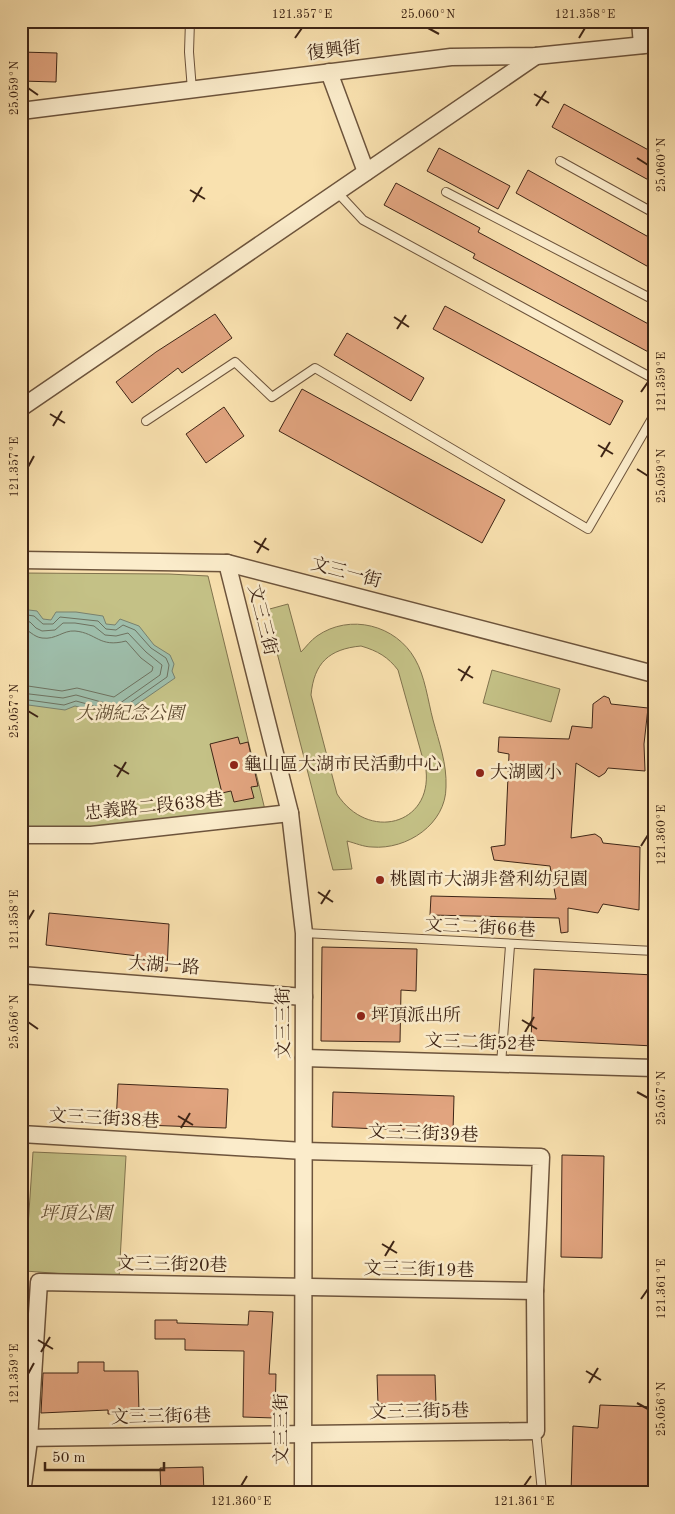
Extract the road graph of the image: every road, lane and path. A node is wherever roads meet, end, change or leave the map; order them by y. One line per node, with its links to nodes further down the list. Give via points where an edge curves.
1 (190, 21): 6 (lane)
2 (640, 21): 3 (street)
3 (648, 45): 4 (street, 復興街)
4 (536, 56): 5 (street, 復興街, via 451,58); 9 (street)
5 (329, 72): 6 (street, 復興街); 9 (street)
6 (192, 90): 7 (street, 復興街)
7 (21, 111)
8 (560, 161): 12 (lane)
9 (366, 172): 10 (street)
10 (337, 192): 14 (lane, via 363,220); 15 (street)
11 (446, 192): 13 (lane)
12 (654, 213)
13 (654, 300)
14 (654, 379)
15 (21, 408)
16 (654, 415): 17 (lane, via 588,529 315,368 272,397 235,362)
17 (146, 421)
18 (21, 560): 19 (street, 文三一街)
19 (227, 563): 20 (street, 文三一街); 21 (street, 文三三街)
20 (654, 674)
21 (290, 813): 22 (street, 忠義路二段638巷, via 91,835); 23 (street, 文三三街)
22 (21, 834)
23 (304, 933): 24 (lane, 文三二街66巷); 27 (street, 文三三街)
24 (510, 946): 25 (lane, 文三二街66巷); 29 (lane)
25 (654, 951)
26 (21, 975): 27 (street, 大湖一路)
27 (304, 997): 28 (street, 文三三街)
28 (304, 1058): 29 (street, 文三二街52巷); 32 (street, 文三三街)
29 (501, 1064): 30 (street, 文三二街52巷)
30 (654, 1068)
31 (21, 1134): 32 (street, 文三三街38巷)
32 (304, 1151): 33 (street, 文三三街); 34 (street, 文三三街39巷, via 542,1157)
33 (303, 1288): 34 (street, 文三三街19巷); 36 (street, 文三三街); 37 (street, 文三三街20巷, via 39,1282)
34 (535, 1291): 35 (street)
35 (536, 1431): 36 (street, 文三三街5巷); 38 (lane)
36 (302, 1433): 37 (street, 文三三街6巷); 40 (street, 文三三街)
37 (25, 1439): 39 (street)
38 (542, 1492)
39 (22, 1493)
40 (303, 1493)

